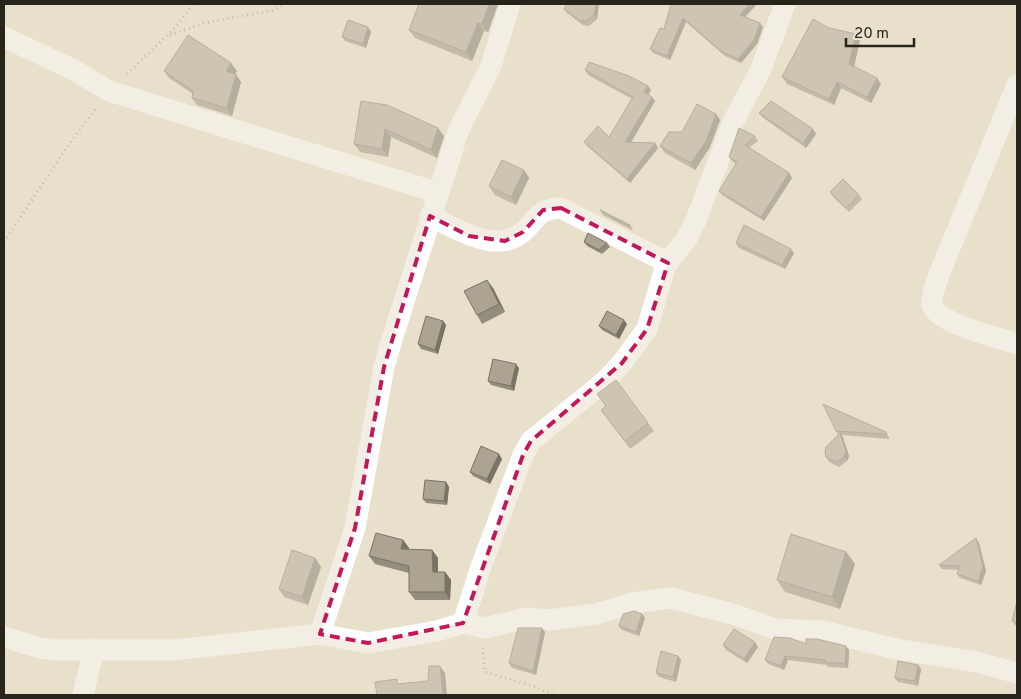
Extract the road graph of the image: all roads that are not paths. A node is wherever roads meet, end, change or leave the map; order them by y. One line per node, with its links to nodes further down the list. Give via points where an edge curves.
1 (510, 4): 5 (street, via 491,66 460,130)
2 (785, 4): 7 (street, via 760,69 733,122 696,220)
3 (4, 37): 5 (street, via 74,70 109,91)
4 (1017, 85): 8 (street, via 938,277 932,304 936,312 948,320)
5 (439, 193): 6 (street)
6 (430, 216): 7 (street, via 469,236 505,241 523,232 543,210 561,208); 10 (street, via 384,367 355,528)
7 (668, 263): 9 (street, via 647,329 622,363 604,382 531,441 522,455)
8 (1017, 344)
9 (463, 623): 10 (street, via 368,643); 13 (street, via 485,628 527,618 549,620 596,614 646,600 671,598 727,612 775,629 822,631 896,650 977,662)
10 (320, 634): 12 (street, via 174,650)
11 (4, 637): 12 (street, via 40,648)
12 (94, 649): 14 (street)
13 (1017, 673)
14 (83, 695)

